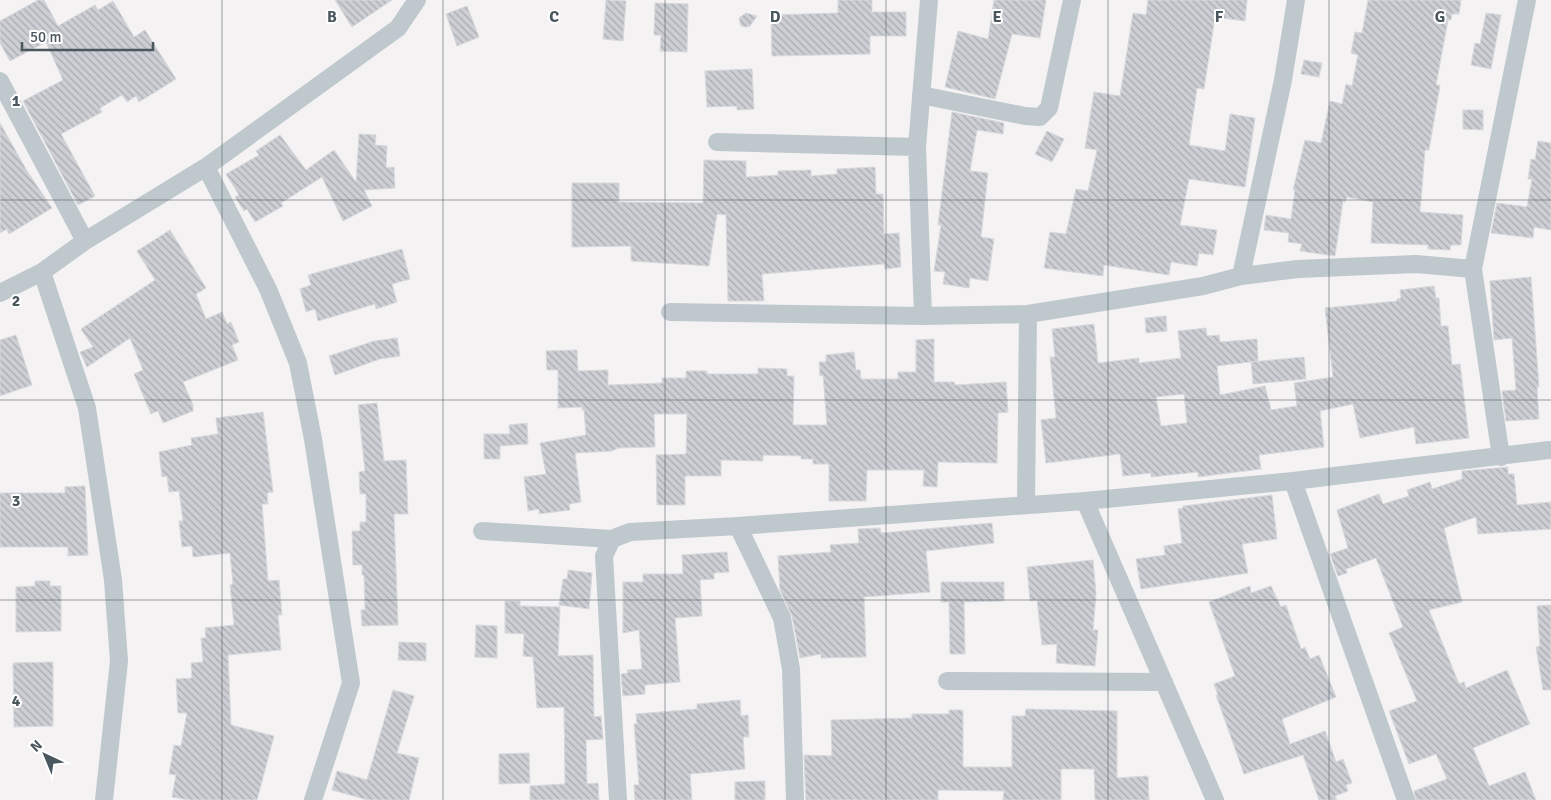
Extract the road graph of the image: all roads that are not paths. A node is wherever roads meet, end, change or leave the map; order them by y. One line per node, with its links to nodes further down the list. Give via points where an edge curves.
1 (417, 0): 10 (street, via 398,28)
2 (929, 0): 7 (street)
3 (1072, 0): 7 (street, via 1049,108 1040,117)
4 (1296, 0): 14 (street, via 1283,80)
5 (1527, 0): 12 (street)
6 (0, 81): 11 (street)
7 (921, 95): 9 (street)
8 (717, 142): 9 (street)
9 (917, 148): 18 (street)
10 (206, 167): 11 (street); 30 (street, via 268,289 298,363 313,440 351,684)
11 (85, 241): 13 (street)
12 (1473, 268): 14 (street, via 1359,265); 20 (street)
13 (42, 272): 15 (street); 29 (street, via 87,408 113,580 119,660)
14 (1241, 276): 17 (street, via 1203,286)
15 (0, 293)
16 (670, 312): 18 (street)
17 (1028, 314): 18 (street); 23 (street)
18 (923, 316)
19 (1549, 450): 20 (street)
20 (1501, 457): 21 (street)
21 (1294, 482): 22 (street); 34 (street)
22 (1084, 501): 23 (street); 28 (street)
23 (1026, 505): 24 (street)
24 (738, 526): 26 (street, via 630,532); 32 (street, via 782,618 791,669)
25 (482, 530): 26 (street)
26 (612, 539): 31 (street, via 604,556)
27 (947, 681): 28 (street)
28 (1164, 682): 33 (street)
29 (104, 800)
30 (313, 800)
31 (618, 800)
32 (795, 800)
33 (1216, 800)
34 (1406, 800)

